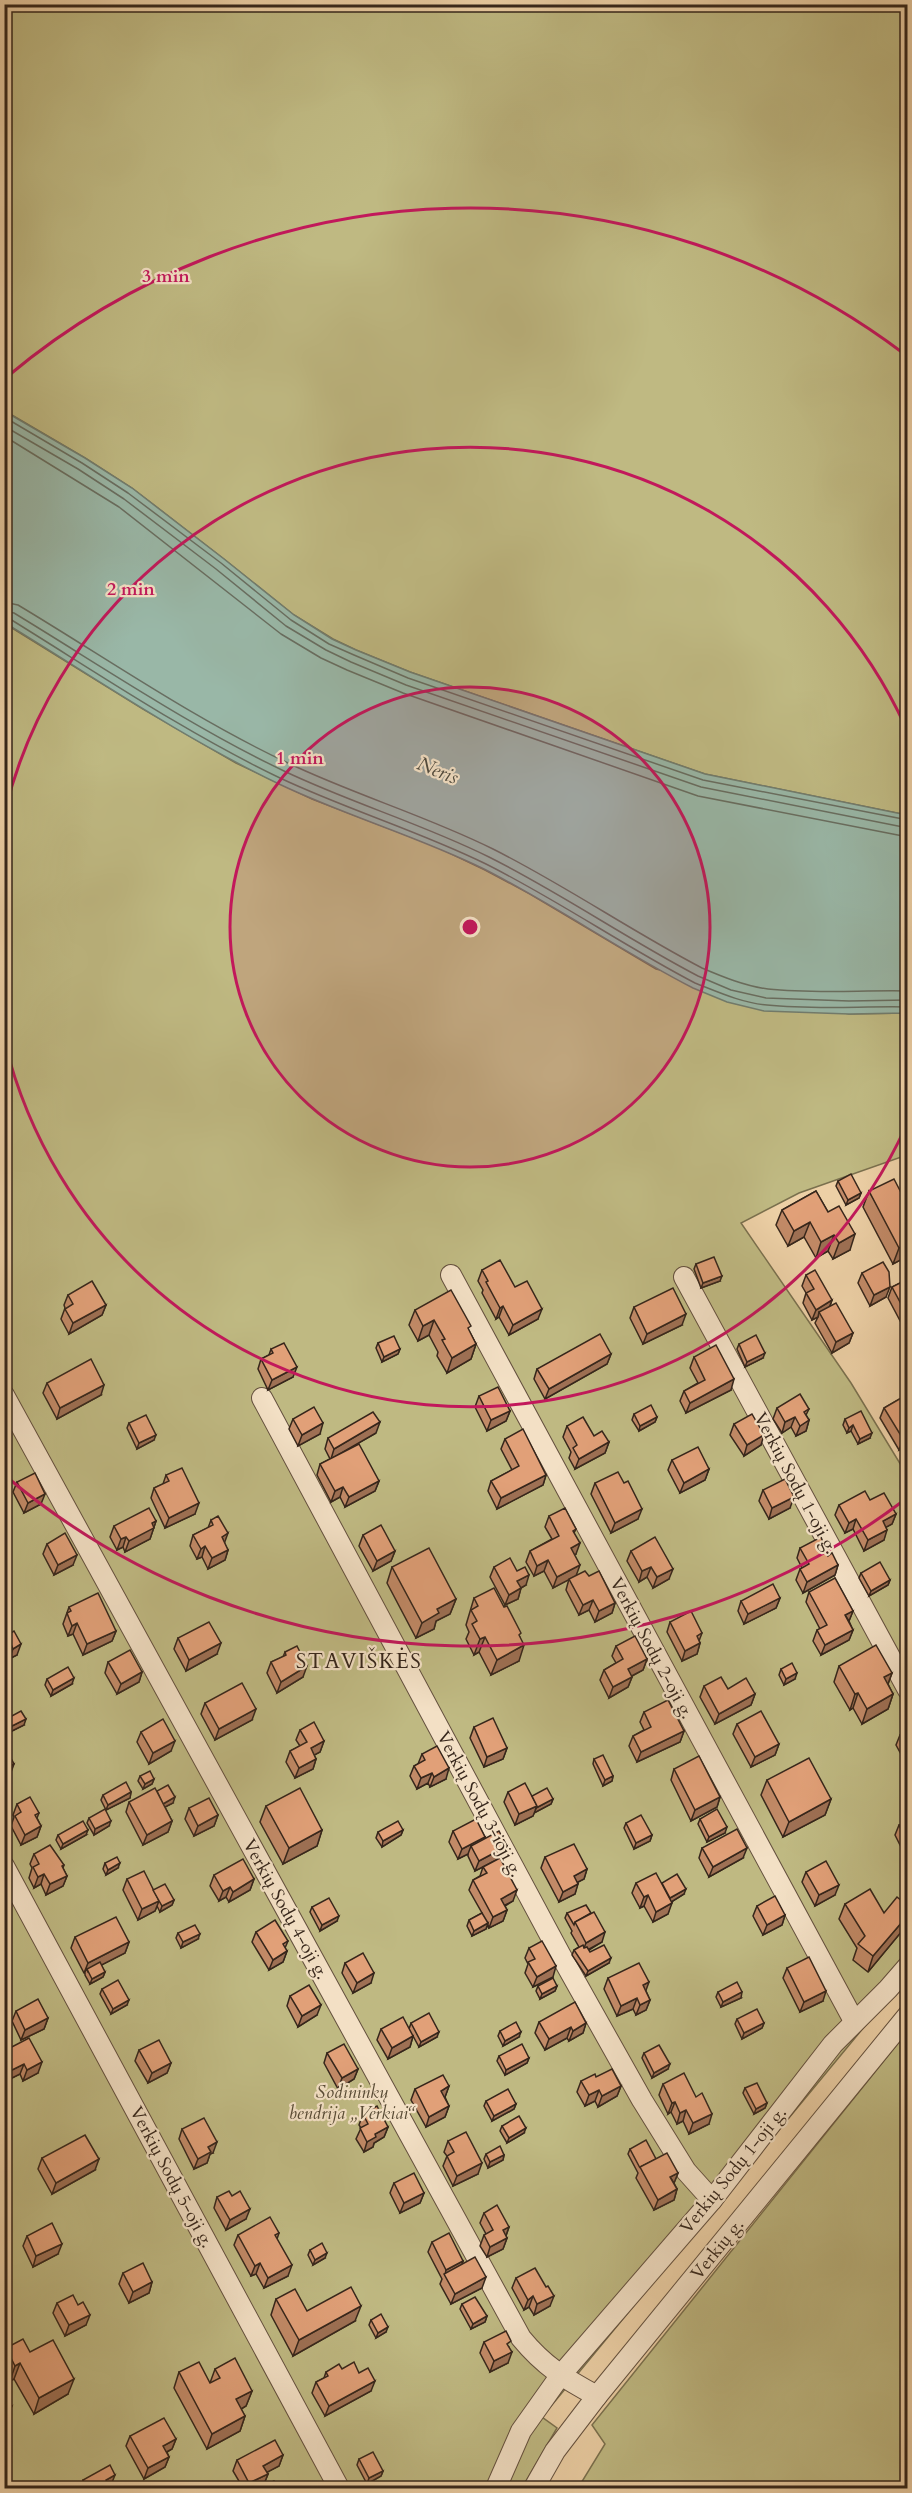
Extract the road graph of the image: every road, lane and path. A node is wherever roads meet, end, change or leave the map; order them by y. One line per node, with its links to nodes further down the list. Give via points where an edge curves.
1 (451, 1275): 9 (street, Verkių Sodų 2-oji g.)
2 (684, 1277): 5 (street, Verkių Sodų 1-oji g.)
3 (4, 1395): 11 (street, Verkių Sodų 4-oji g., via 521,2338)
4 (262, 1398): 10 (street, Verkių Sodų 3-ioji g., via 624,2069 686,2171)
5 (908, 1690)
6 (4, 1866): 13 (street, Verkių Sodų 5-oji g.)
7 (908, 1966): 9 (street, Verkių Sodų 1-oji g.)
8 (908, 2015): 12 (street, Verkių g.)
9 (854, 2021): 10 (street, Verkių Sodų 1-oji g.)
10 (712, 2200): 11 (street, Verkių Sodų 1-oji g.)
11 (560, 2376): 12 (street, Verkių Sodų 4-oji g.); 14 (street, via 521,2432)
12 (597, 2396): 15 (street, Verkių g., via 555,2451)
13 (339, 2488)
14 (496, 2488)
15 (534, 2488)

